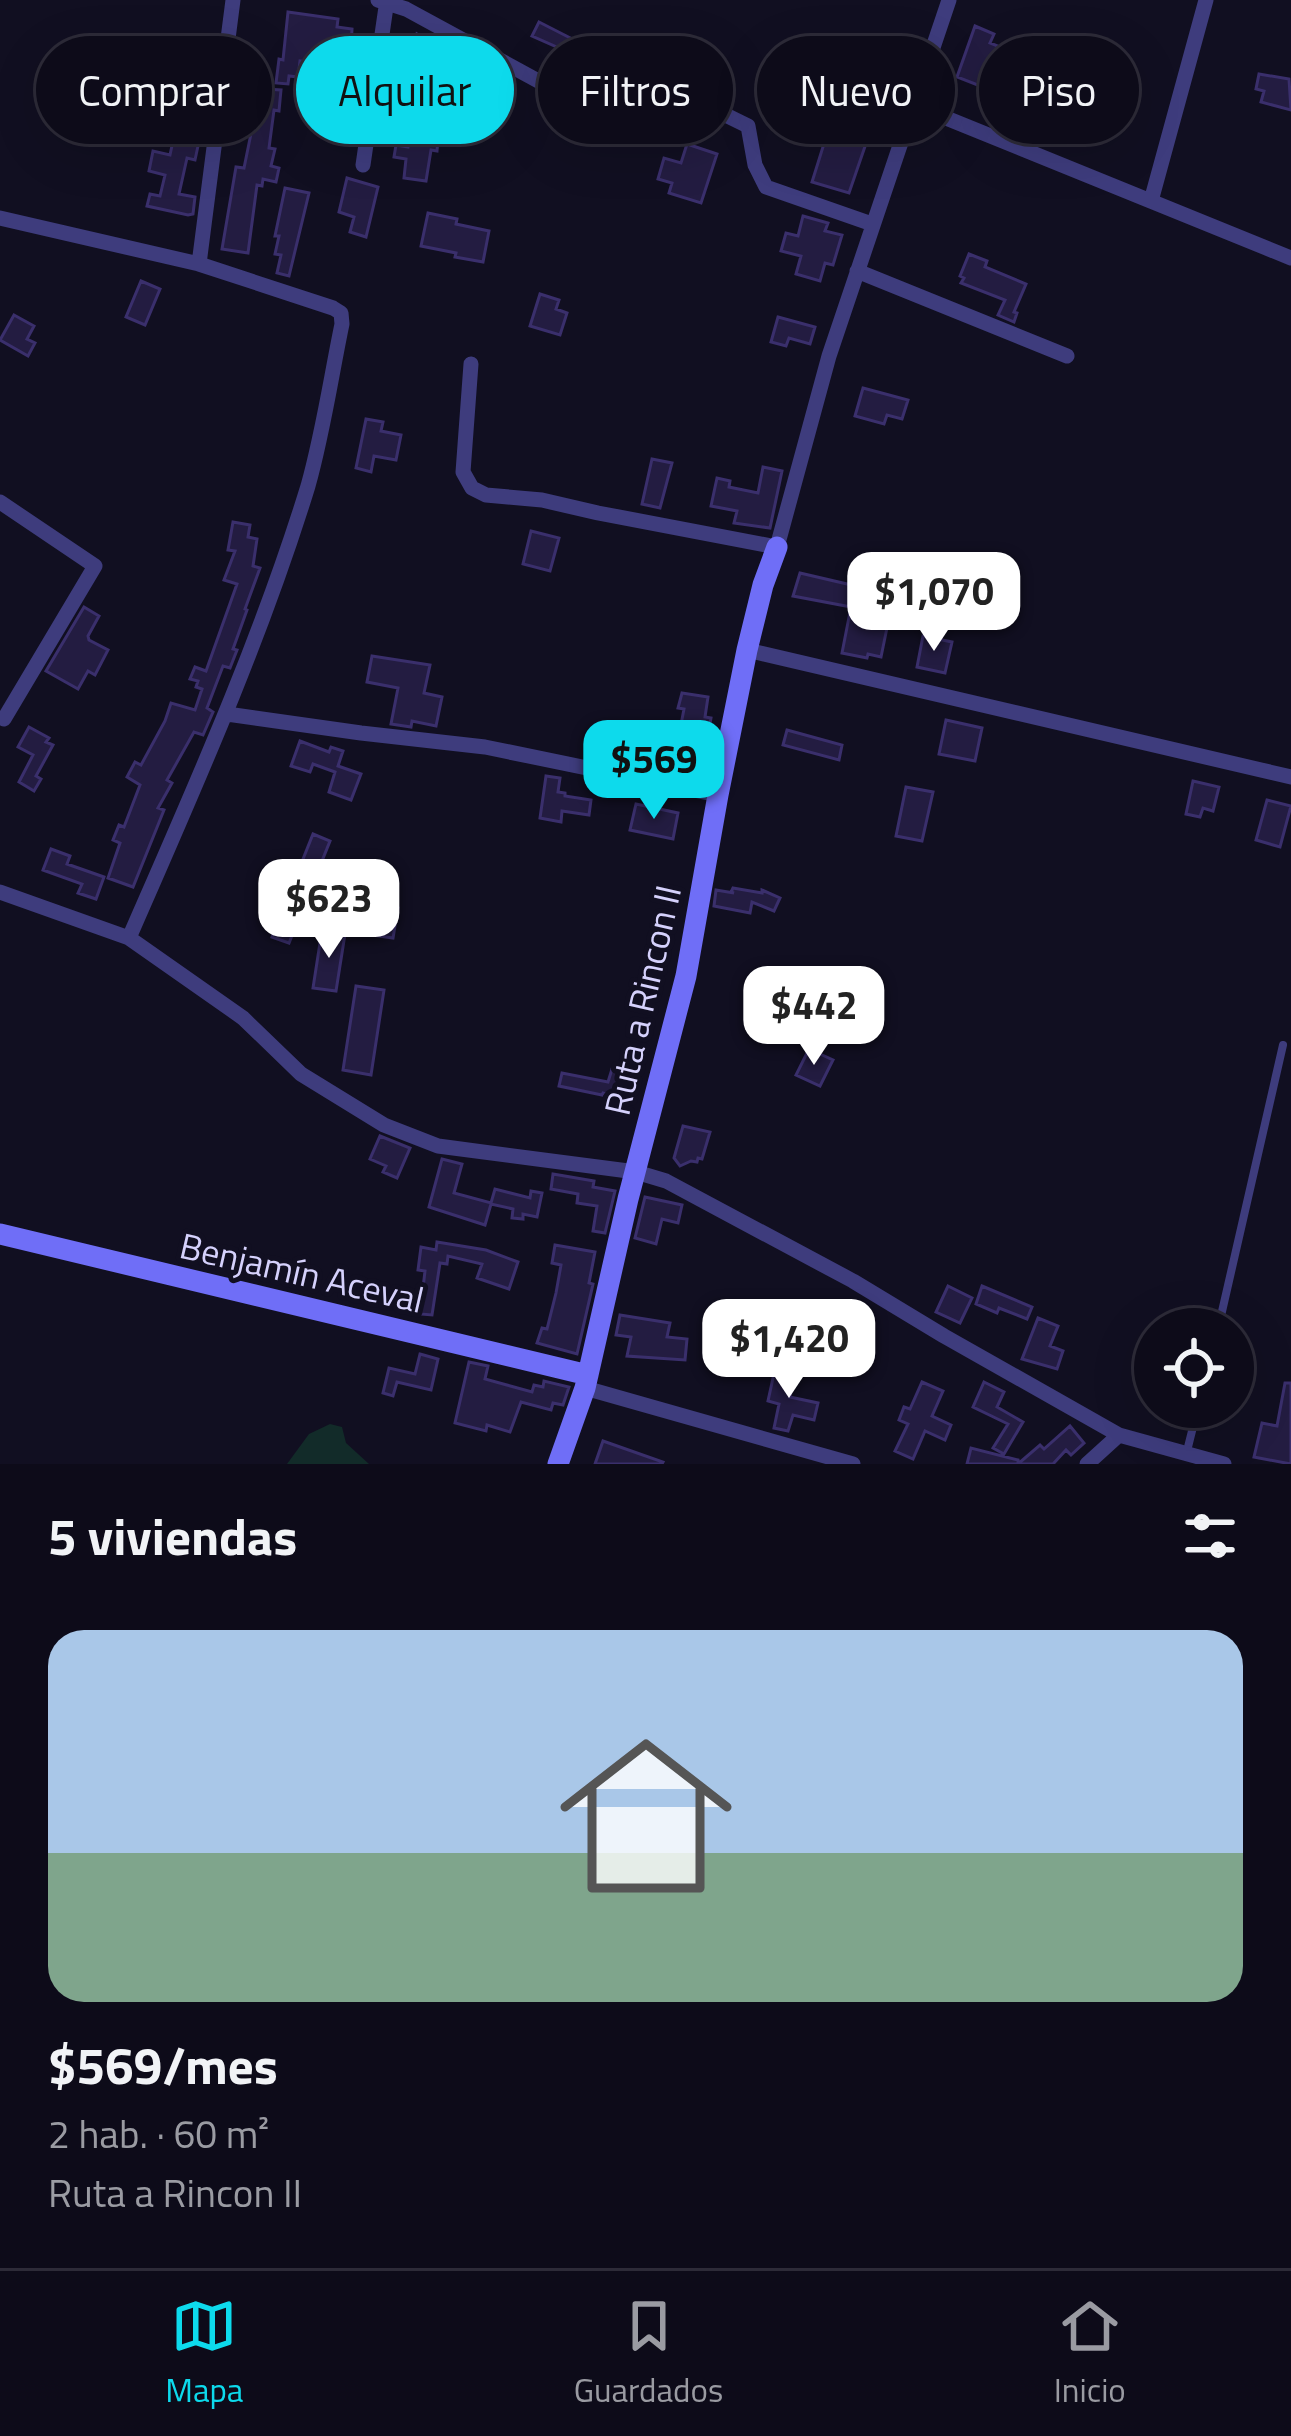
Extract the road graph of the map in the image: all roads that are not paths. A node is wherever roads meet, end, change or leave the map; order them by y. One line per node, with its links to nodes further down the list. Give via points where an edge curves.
1 (233, 0): 15 (street)
2 (384, 0): 6 (street); 10 (street)
3 (949, 0): 5 (street)
4 (1206, 0): 11 (street)
5 (937, 36)
6 (538, 81)
7 (733, 119): 13 (street, via 748,126 766,187)
8 (955, 122): 11 (street)
9 (900, 144): 13 (street)
10 (363, 165)
11 (1151, 201): 14 (street)
12 (0, 218): 15 (street)
13 (872, 224): 16 (street)
14 (1290, 255)
15 (199, 264): 22 (street, via 333,308 342,324 309,480)
16 (857, 271): 17 (street); 20 (street)
17 (1067, 356)
18 (471, 364): 20 (street, via 464,472 478,493)
19 (0, 502): 23 (street, via 95,566)
20 (776, 547): 21 (street, Ruta a Rincon II)
21 (747, 650): 24 (street); 25 (street, Ruta a Rincon II)
22 (227, 714): 25 (street, via 485,747); 27 (street)
23 (1, 720)
24 (1291, 777)
25 (718, 795): 29 (street, Ruta a Rincon II, via 686,976)
26 (0, 892): 27 (street)
27 (129, 938): 29 (street, via 243,1018 302,1074 384,1125 438,1146)
28 (1283, 1045): 31 (lane)
29 (636, 1172): 32 (street, Ruta a Rincon II); 33 (street, via 854,1281)
30 (0, 1234): 32 (street, Benjamín Aceval)
31 (1223, 1308)
32 (586, 1381): 35 (street, Ruta a Rincon II); 36 (street)
33 (1119, 1435): 34 (street); 37 (street)
34 (1176, 1455): 38 (street)
35 (558, 1464)
36 (853, 1464)
37 (1087, 1464)
38 (1224, 1464)

